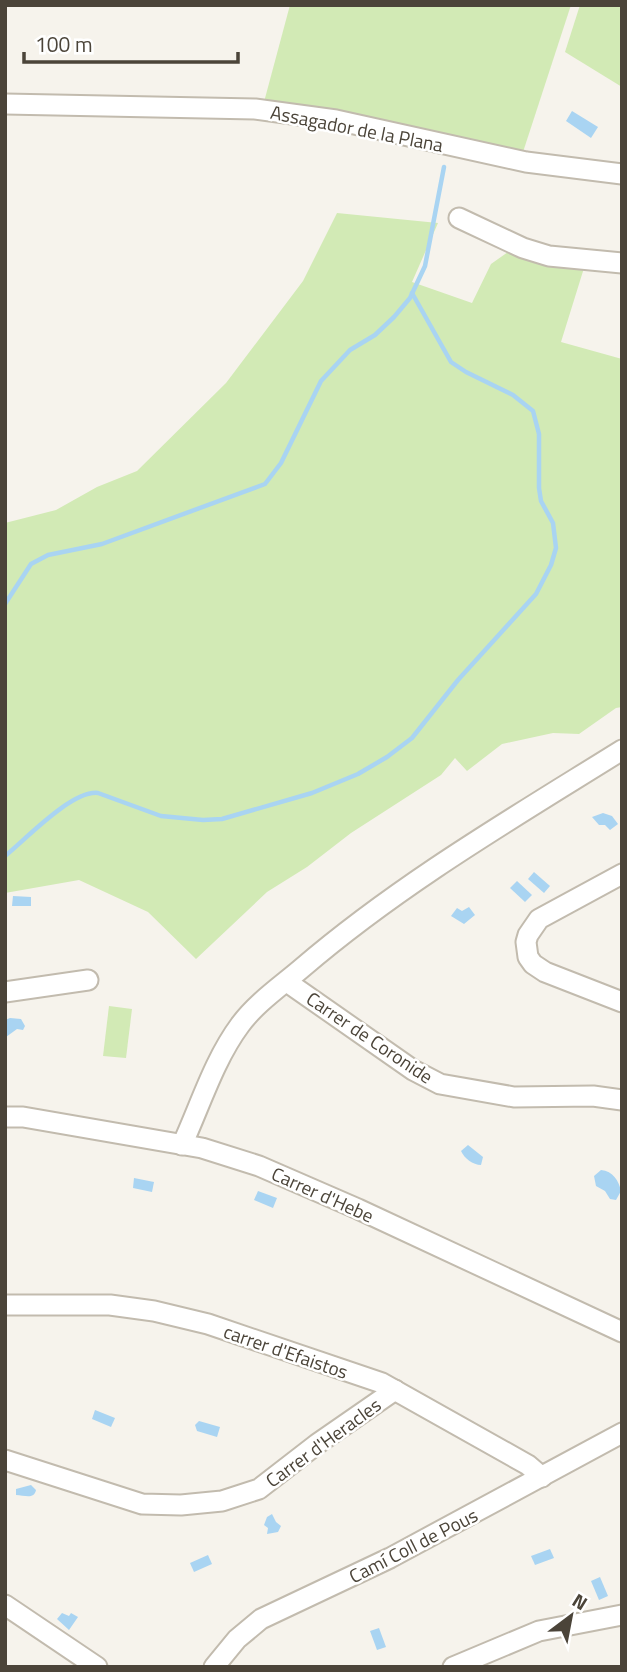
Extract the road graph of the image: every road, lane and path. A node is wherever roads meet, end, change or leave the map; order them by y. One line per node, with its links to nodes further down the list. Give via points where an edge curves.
1 (5, 104): 2 (street, Assagador de la Plana, via 255,108 380,129 526,162)
2 (622, 174)
3 (459, 218): 4 (street, via 549,256)
4 (622, 263)
5 (622, 750): 8 (street, via 365,916)
6 (622, 874): 10 (street, via 539,919 528,935 526,951 533,964 545,972)
7 (88, 980): 9 (street)
8 (287, 982): 11 (street, Carrer de Coronide, via 440,1084 514,1097); 14 (street, via 251,1012 232,1037)
9 (5, 992)
10 (622, 1002)
11 (622, 1100)
12 (5, 1107): 13 (street, Carrer d'Hebe)
13 (14, 1117): 14 (street, Carrer d'Hebe)
14 (182, 1145): 16 (street, Carrer d'Hebe, via 259,1166)
15 (5, 1305): 17 (street, carrer d'Efaistos, via 110,1305 179,1316)
16 (622, 1332)
17 (395, 1390): 19 (street, Carrer d'Heracles, via 259,1489 222,1501 142,1504); 20 (street, carrer d'Efaistos)
18 (622, 1433): 20 (street, Camí Coll de Pous)
19 (5, 1460)
20 (542, 1477): 24 (street, Camí Coll de Pous, via 390,1558 261,1619)
21 (5, 1605): 23 (street)
22 (622, 1615): 25 (street, via 539,1631)
23 (97, 1667)
24 (214, 1667)
25 (453, 1667)

